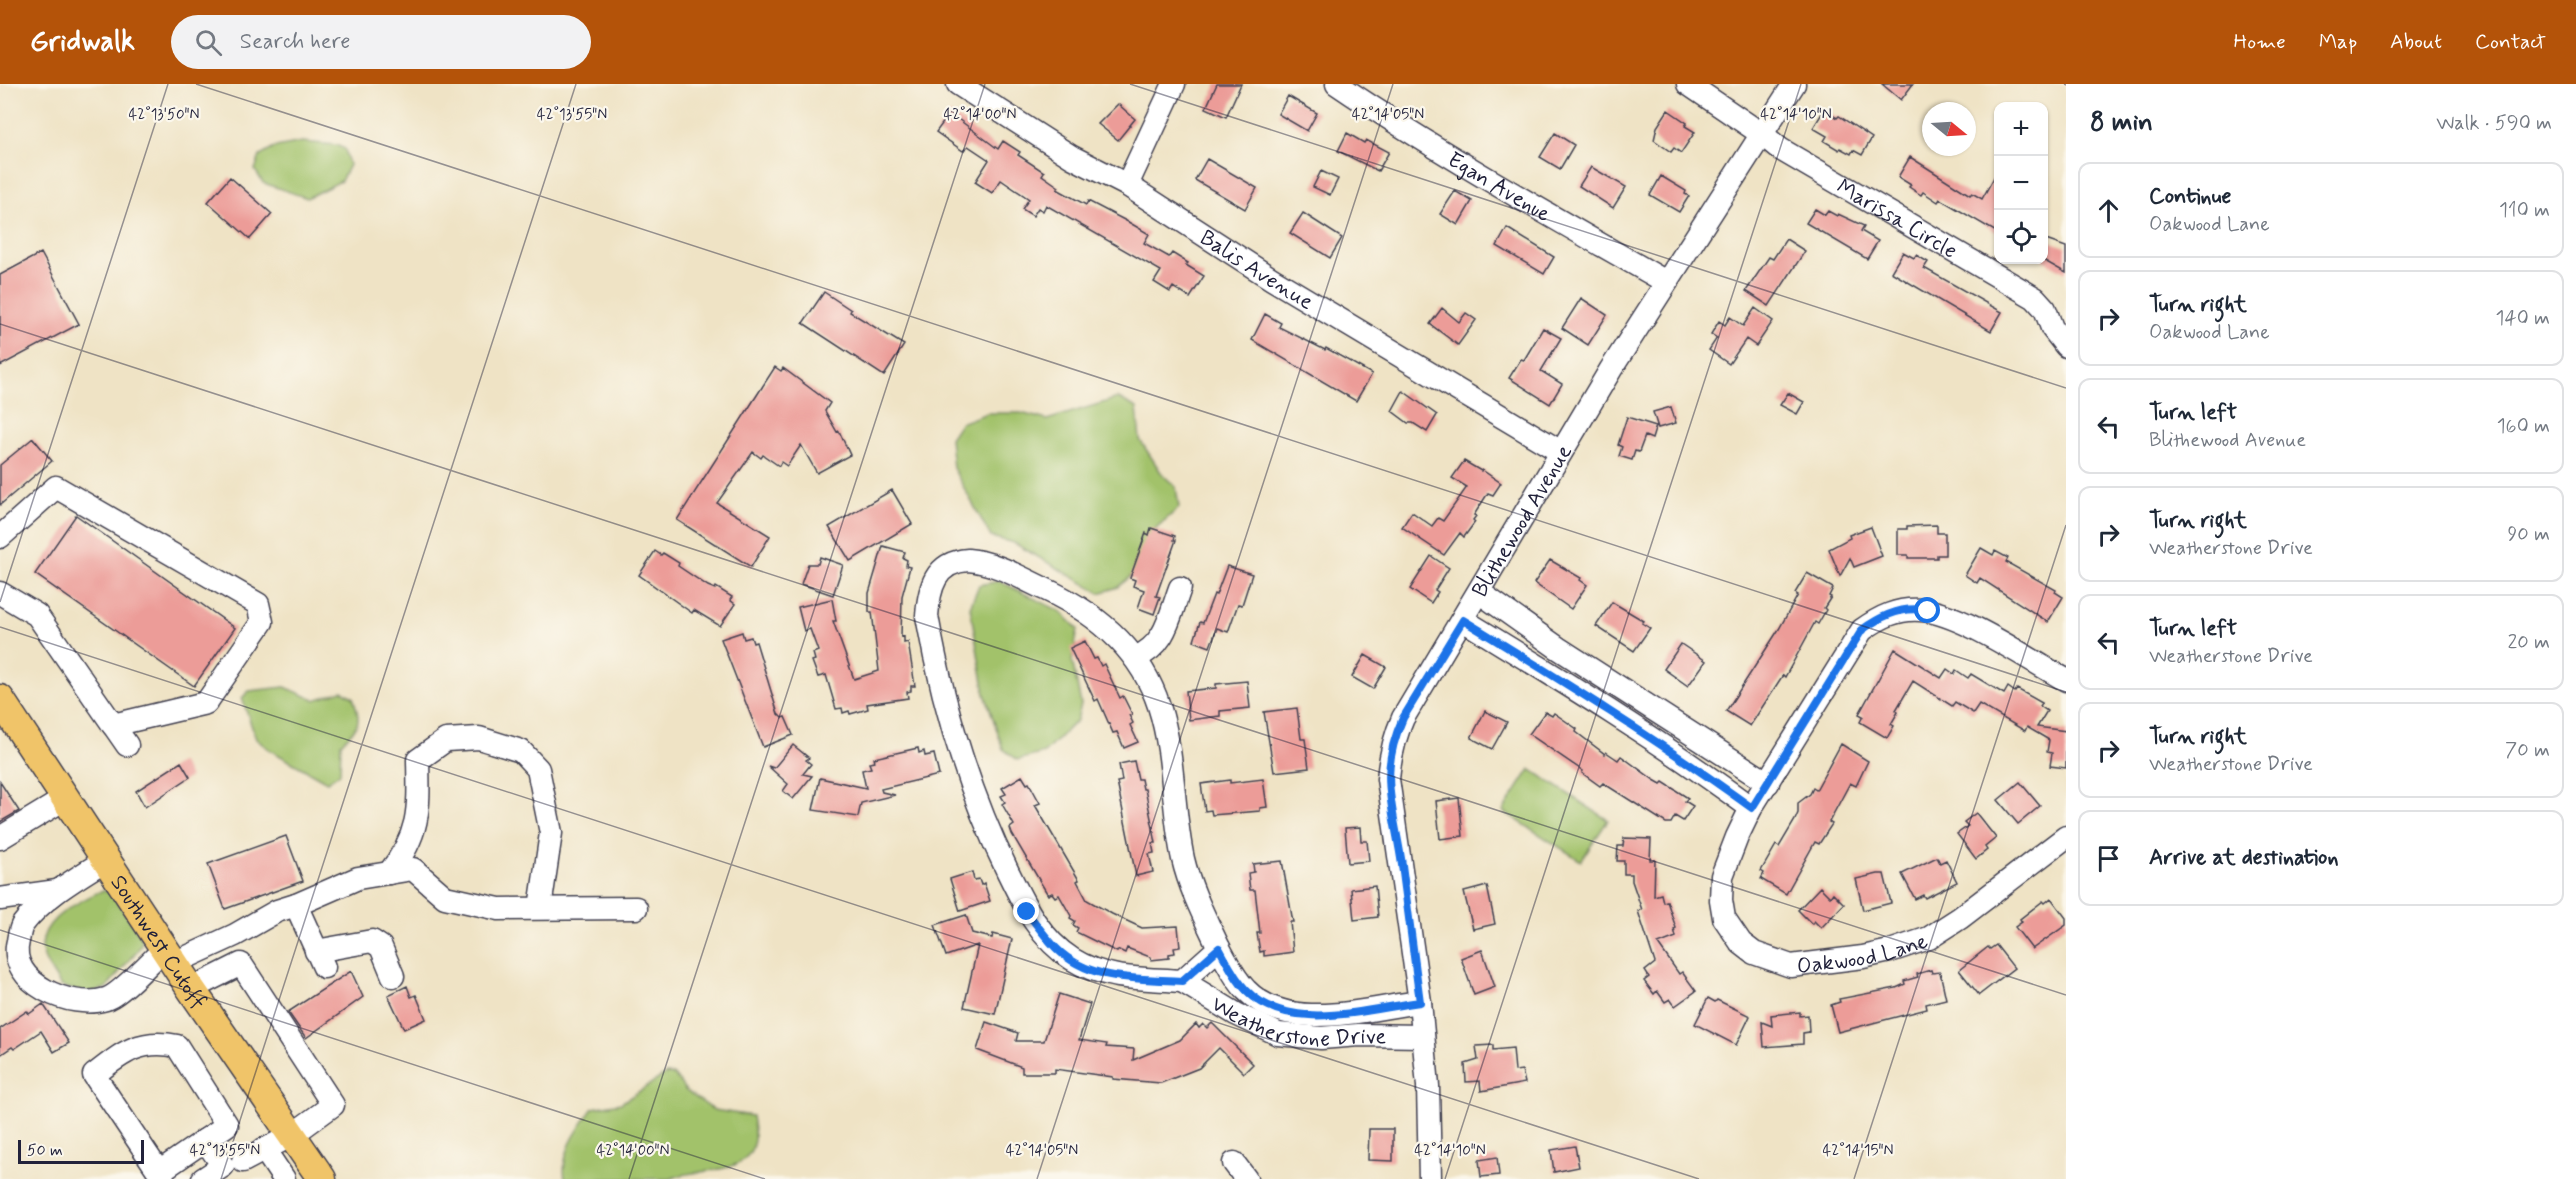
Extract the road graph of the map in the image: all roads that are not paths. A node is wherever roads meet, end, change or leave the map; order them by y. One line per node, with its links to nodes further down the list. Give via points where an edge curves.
1 (958, 84): 7 (street, Balis Avenue, via 1072,157)
2 (1174, 84): 7 (street)
3 (1336, 84): 8 (street, Egan Avenue, via 1389,120)
4 (1688, 84): 6 (street, Marissa Circle)
5 (1794, 84): 6 (street, Blithewood Avenue)
6 (1763, 135): 8 (street, Blithewood Avenue); 9 (street, Marissa Circle, via 1780,149 2035,298)
7 (1127, 185): 10 (street, Balis Avenue, via 1281,284)
8 (1666, 282): 10 (street, Blithewood Avenue)
9 (2066, 346)
10 (1561, 452): 13 (street, Blithewood Avenue)
11 (0, 537): 19 (street, via 56,487 258,604 262,622 206,703)
12 (1180, 588): 16 (street, via 1160,640 1150,651)
13 (1479, 592): 15 (street, Blithewood Avenue); 21 (street, via 1558,648)
14 (0, 593): 19 (street, via 37,615)
15 (1463, 620): 23 (street, via 1602,705); 38 (street, Blithewood Avenue, via 1403,718 1389,763 1390,801)
16 (1135, 658): 33 (street, Weatherstone Drive, via 1159,707 1184,860); 36 (street, Weatherstone Drive, via 1108,627 1083,610 1001,569 976,561 958,561 936,577 927,616 958,752 991,838 1027,912 1057,949 1087,968 1129,979)
17 (2066, 680): 21 (street, Oakwood Lane, via 1947,617 1924,610 1892,613 1862,630)
18 (5, 716): 22 (main road, Southwest Cutoff)
19 (113, 725): 20 (street)
20 (127, 745)
21 (1768, 783): 23 (street, Oakwood Lane)
22 (66, 798): 25 (street); 26 (main road, Southwest Cutoff)
23 (1752, 808): 24 (street, Oakwood Lane, via 1722,876 1724,918 1741,943 1762,957 1791,966 1863,957 1929,938)
24 (2066, 837)
25 (0, 838)
26 (107, 859): 28 (street); 34 (main road, Southwest Cutoff)
27 (389, 873): 30 (street, via 358,878); 31 (street, via 413,869 445,897 499,909); 31 (street, via 406,852 419,812 418,760 446,740 479,738 521,751 538,769 551,833)
28 (57, 891): 29 (street); 34 (street, via 22,925 15,952 23,974 47,992 84,1002 108,999)
29 (0, 899)
30 (296, 905): 34 (street, via 235,935); 35 (street, via 320,959 372,941 381,947)
31 (540, 908): 32 (street)
32 (636, 908)
33 (1219, 948): 36 (street, Weatherstone Drive); 38 (street, Weatherstone Drive, via 1246,991 1258,1000 1297,1015 1338,1014)
34 (170, 955): 37 (main road, Southwest Cutoff)
35 (393, 976)
36 (1182, 981): 39 (street, Weatherstone Drive, via 1278,1034 1321,1038)
37 (191, 989): 40 (main road, Southwest Cutoff); 40 (street, via 241,964 333,1105)
38 (1420, 1002): 39 (street, Blithewood Avenue)
39 (1423, 1036): 48 (street, Blithewood Avenue)
40 (292, 1135): 42 (street); 47 (main road, Southwest Cutoff)
41 (205, 1140): 44 (street); 44 (street, via 227,1125 177,1046 159,1042 125,1051 94,1075); 45 (street, via 223,1166)
42 (264, 1149): 43 (street); 46 (street)
43 (243, 1161)
44 (161, 1176)
45 (203, 1179)
46 (284, 1179)
47 (322, 1179)
48 (1430, 1179)

